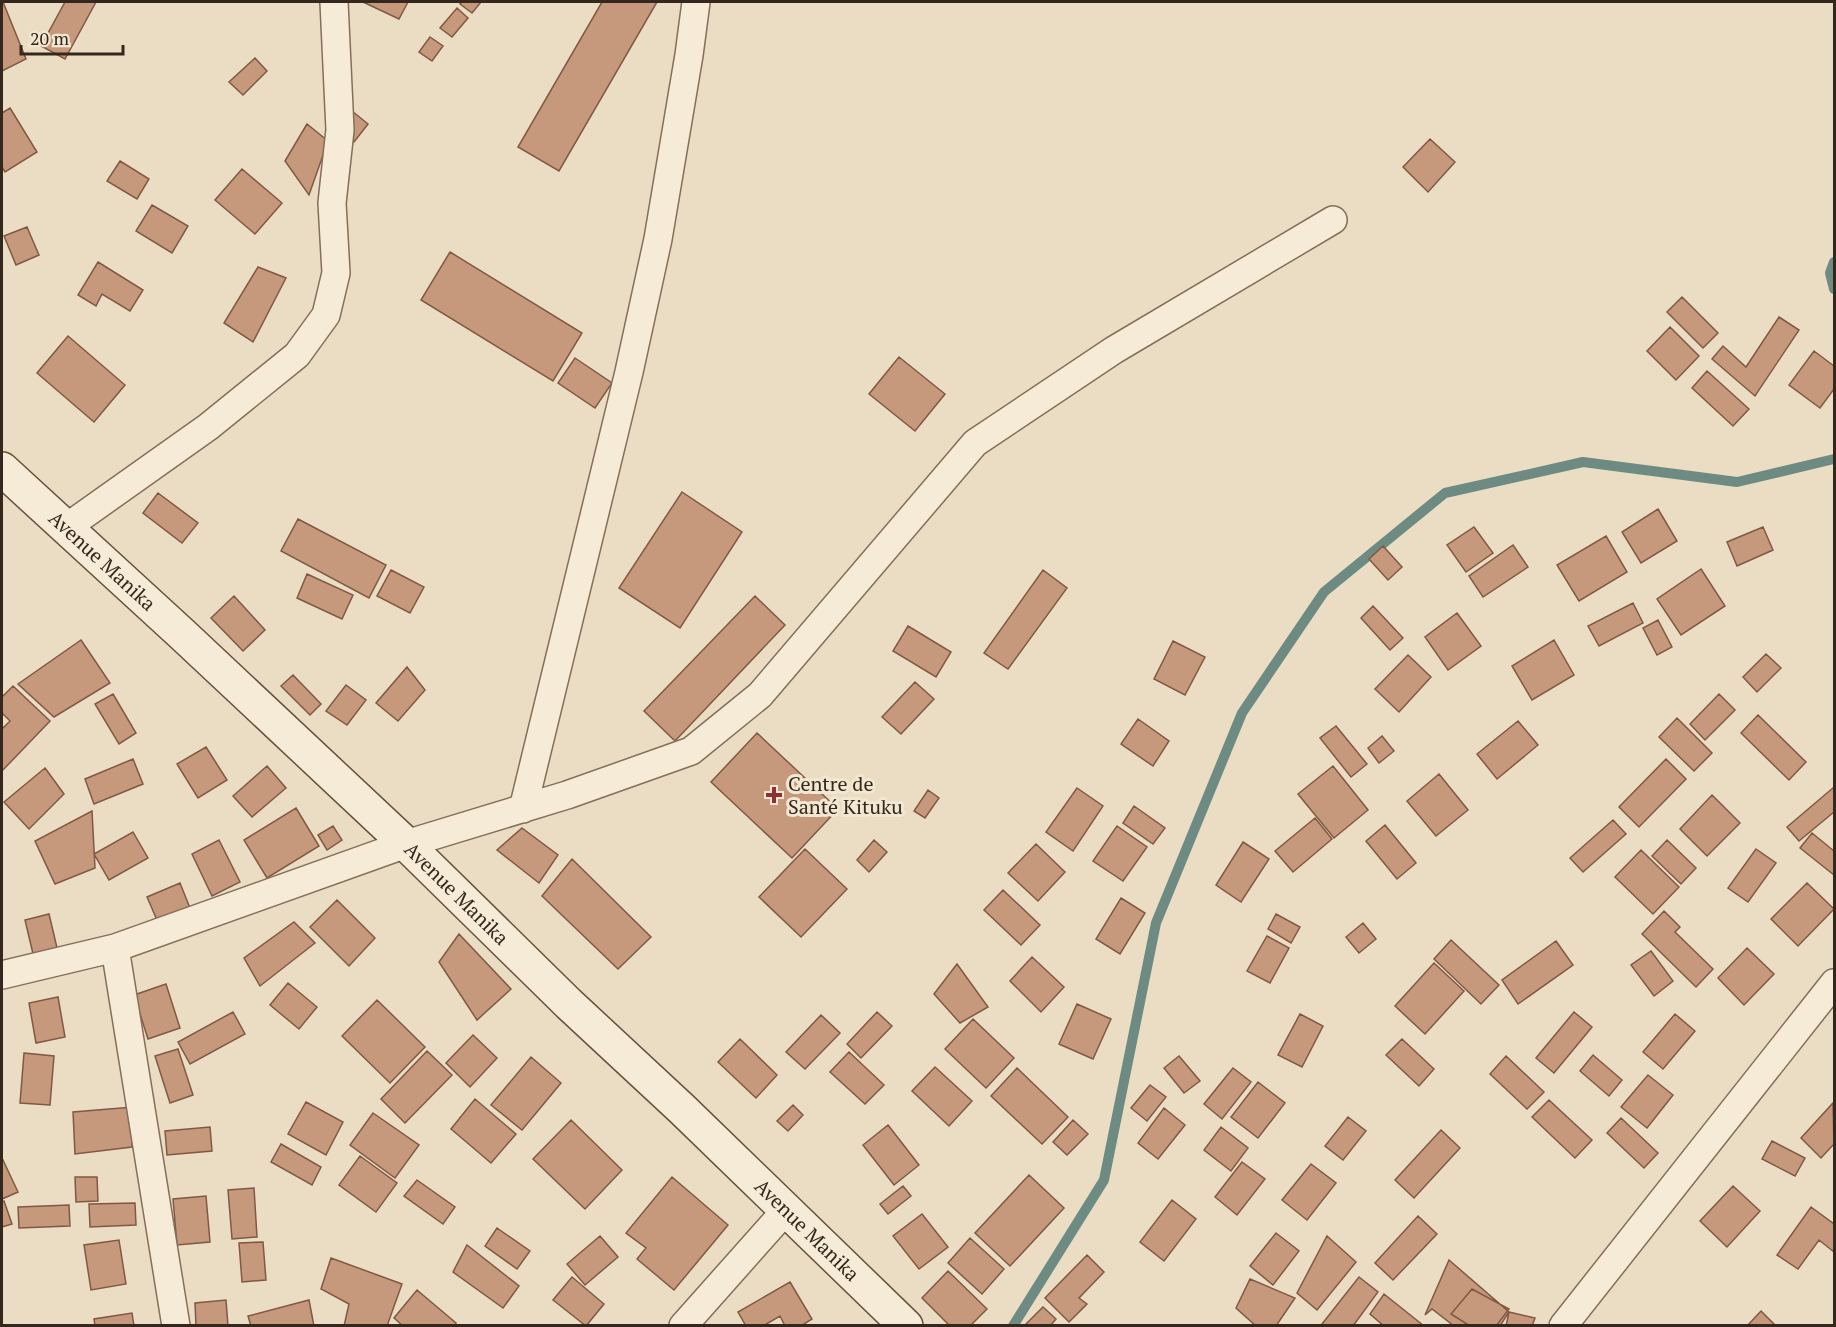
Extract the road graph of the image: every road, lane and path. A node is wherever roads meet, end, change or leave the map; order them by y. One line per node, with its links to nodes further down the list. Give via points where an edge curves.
1 (334, 2): 5 (street, via 340,130 332,202 336,273 326,315 297,355 208,427)
2 (696, 2): 6 (street, via 658,239)
3 (1333, 220): 6 (street, via 1114,350 975,443 760,695 691,751)
4 (2, 469): 5 (street, Avenue Manika)
5 (67, 527): 7 (street, Avenue Manika)
6 (524, 809): 7 (street)
7 (406, 844): 8 (street); 11 (street, Avenue Manika)
8 (115, 948): 9 (street); 12 (street)
9 (2, 975)
10 (1834, 983): 15 (street)
11 (786, 1210): 13 (street); 14 (street, Avenue Manika)
12 (176, 1326)
13 (683, 1326)
14 (906, 1326)
15 (1563, 1326)

